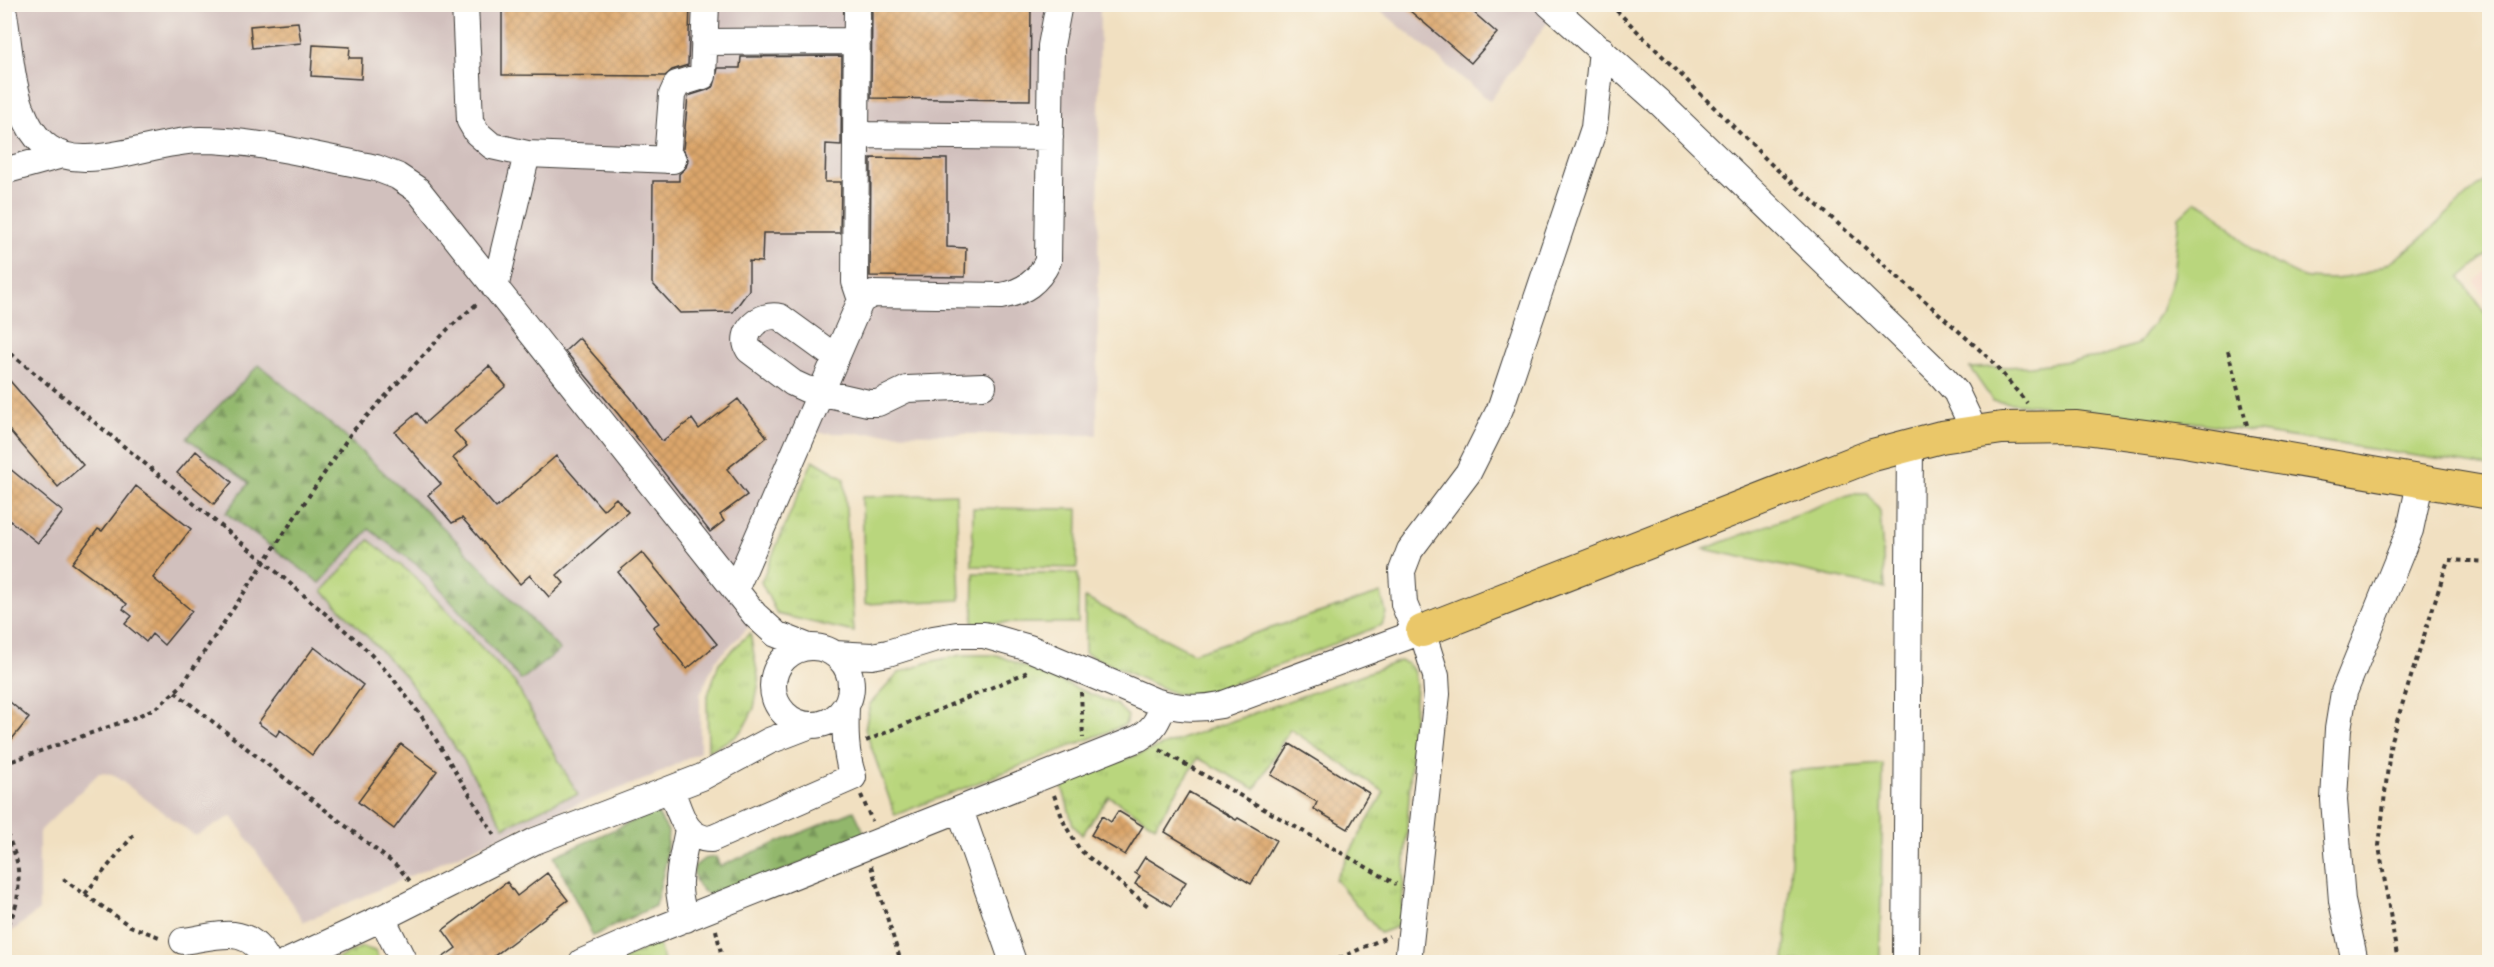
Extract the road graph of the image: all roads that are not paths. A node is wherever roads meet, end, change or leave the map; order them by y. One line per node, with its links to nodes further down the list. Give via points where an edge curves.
1 (465, 4): 12 (street, via 470,121 477,134 492,146)
2 (706, 4): 8 (street)
3 (857, 4): 7 (street)
4 (1059, 4): 11 (street, via 1051,46)
5 (1549, 4): 9 (street)
6 (4, 14): 13 (street, via 20,107 31,133)
7 (857, 41): 8 (street); 10 (street)
8 (704, 42): 12 (street, via 703,76 677,84 672,95 670,160)
9 (1602, 50): 20 (street, via 1942,376 1956,392); 26 (street, via 1594,128 1500,410 1468,473 1410,550 1402,571 1404,604)
10 (856, 135): 11 (street); 16 (street, via 855,282)
11 (1050, 137): 16 (street, via 1048,261 1030,285 1019,293 1001,296 873,294)
12 (527, 154): 15 (street)
13 (62, 155): 14 (street); 15 (street, via 87,159 198,140 241,142 376,168 418,190)
14 (4, 171)
15 (495, 288): 24 (street)
16 (861, 300): 17 (street)
17 (839, 348): 19 (street); 19 (street, via 773,315 765,315 755,323 746,337 749,350 793,382)
18 (983, 386): 19 (street, via 907,389 878,403)
19 (820, 393): 24 (street)
20 (1975, 432): 21 (main road); 22 (main road, via 2047,426 2140,434)
21 (1910, 445): 26 (main road, via 1846,464); 48 (street)
22 (2420, 483): 23 (main road); 49 (street, via 2410,530 2344,692 2338,729 2334,800 2342,901)
23 (2490, 493)
24 (735, 590): 25 (street)
25 (755, 615): 27 (street, via 776,634); 30 (street, via 773,652)
26 (1419, 632): 32 (street, via 1221,705 1187,709); 47 (street, via 1434,668 1437,694)
27 (809, 647): 29 (street); 30 (street, via 788,654)
28 (888, 653): 29 (street); 31 (street, via 858,682); 32 (street, via 933,639 984,635 1050,657)
29 (834, 654): 31 (street, via 849,674)
30 (774, 682): 33 (street, via 777,705 784,715 795,723); 34 (street, via 764,722)
31 (848, 703): 33 (street, via 833,720); 35 (street)
32 (1164, 704): 37 (street, via 1156,724 1139,738)
33 (811, 726): 34 (street, via 770,741); 35 (street)
34 (734, 761): 36 (street)
35 (849, 762): 38 (street, via 711,839 702,839)
36 (671, 790): 38 (street); 39 (street, via 572,825)
37 (960, 810): 40 (street); 46 (street)
38 (688, 829): 40 (street, via 677,886)
39 (382, 918): 43 (street); 44 (street)
40 (686, 919): 45 (street)
41 (183, 941): 42 (street, via 237,934 256,944)
42 (268, 963)
43 (287, 963)
44 (404, 963)
45 (582, 963)
46 (1013, 963)
47 (1408, 963)
48 (1906, 963)
49 (2355, 963)

